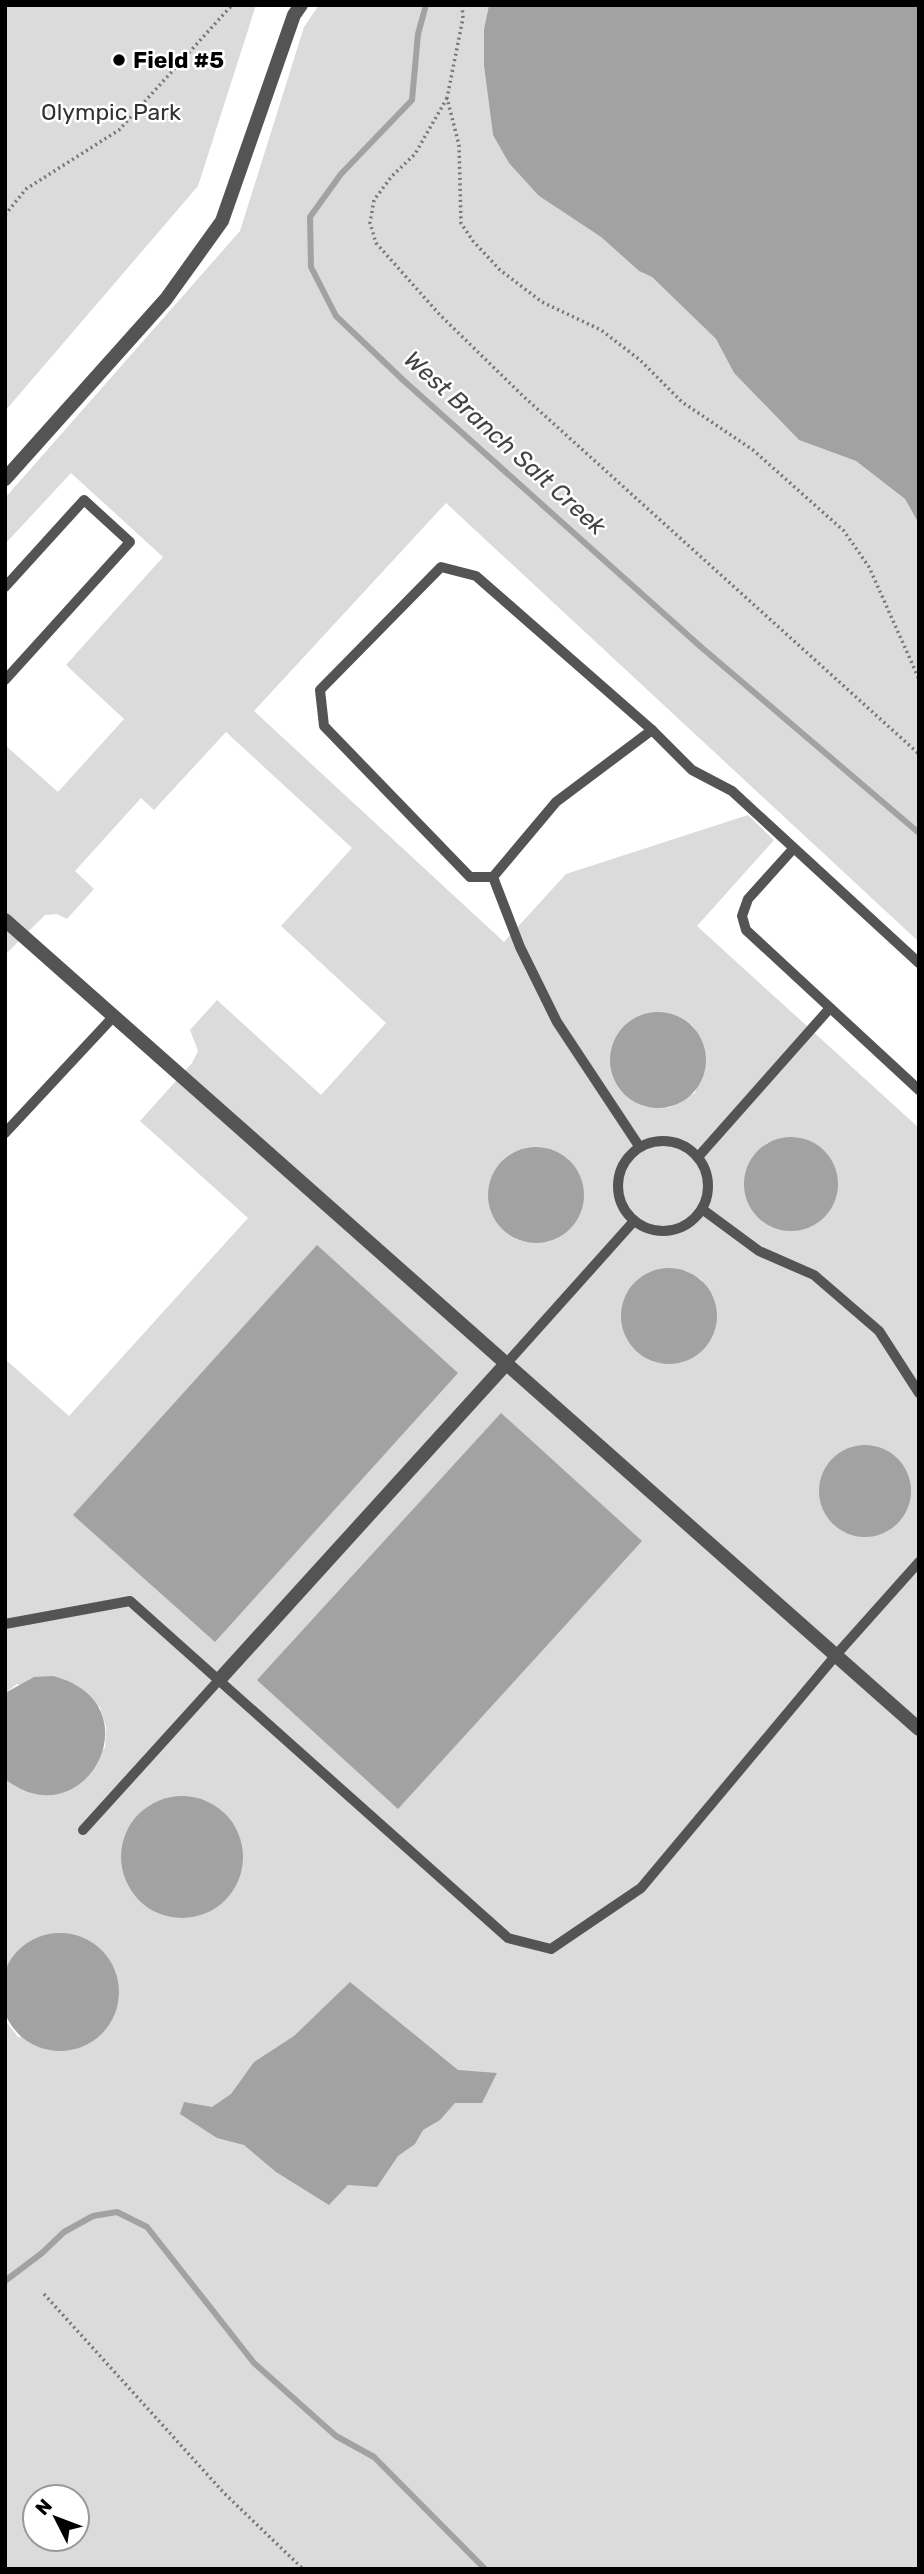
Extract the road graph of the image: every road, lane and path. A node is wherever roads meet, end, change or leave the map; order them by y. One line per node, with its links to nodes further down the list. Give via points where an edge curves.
1 (232, 5): 5 (path, via 119,130 26,189)
2 (301, 5): 6 (street, via 222,221 166,299)
3 (462, 5): 4 (path)
4 (447, 98): 8 (path, via 459,145 461,223 473,241 500,270 542,302 601,330 640,360 681,402 753,450 844,531 869,568); 11 (path, via 415,154 374,200 370,223 376,243 523,397)
5 (5, 215)
6 (5, 479)
7 (5, 587): 9 (lane, via 84,500 130,542)
8 (919, 679)
9 (5, 680)
10 (652, 730): 12 (lane, via 692,770 732,791); 13 (lane, via 556,802); 13 (lane, via 476,576 440,566 320,690 324,726 470,877)
11 (919, 754)
12 (793, 849): 15 (lane); 16 (lane, via 748,899 741,916 746,930)
13 (493, 877): 20 (lane, via 520,947 557,1022)
14 (5, 920): 17 (street)
15 (919, 963)
16 (830, 1008): 18 (lane); 21 (lane)
17 (114, 1016): 19 (lane); 24 (street)
18 (919, 1090)
19 (5, 1133)
20 (639, 1146): 21 (lane, via 668,1140); 23 (lane, via 621,1168 617,1182 618,1197)
21 (698, 1157): 22 (lane, via 708,1179)
22 (702, 1209): 23 (lane, via 678,1229 647,1229); 25 (lane, via 759,1251 814,1275 842,1298 879,1331)
23 (634, 1221): 24 (lane)
24 (506, 1364): 28 (street); 29 (street)
25 (919, 1393)
26 (919, 1562): 28 (lane)
27 (5, 1624): 29 (lane, via 130,1601)
28 (836, 1656): 29 (lane, via 641,1888 551,1949 508,1938); 30 (street)
29 (219, 1681): 31 (lane)
30 (919, 1729)
31 (83, 1830)
32 (44, 2294): 33 (path, via 224,2493)
33 (303, 2569)

